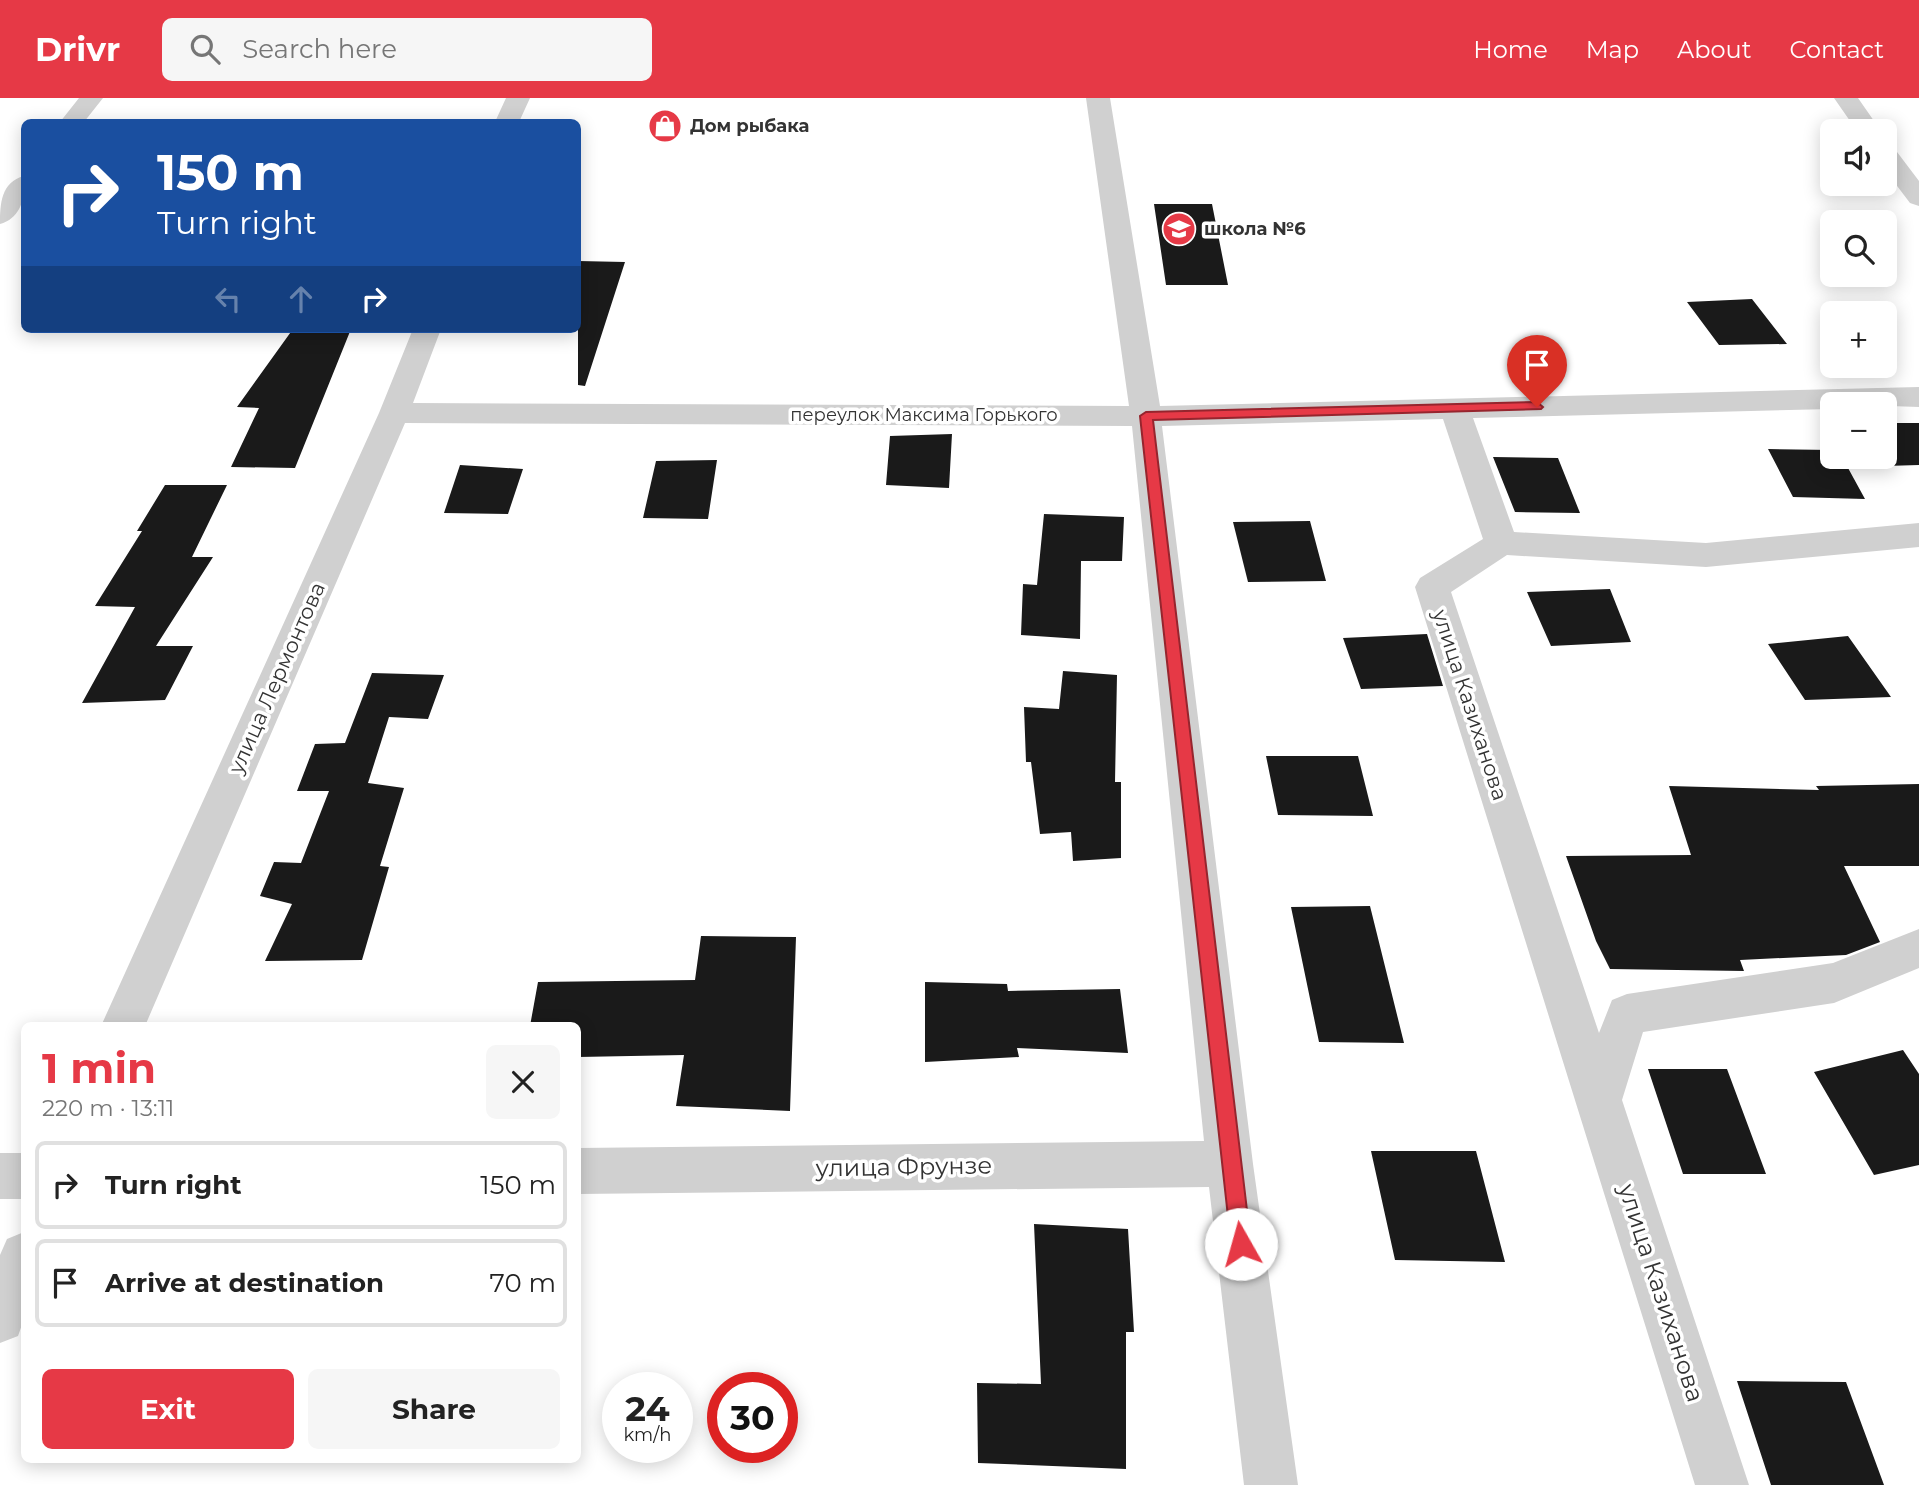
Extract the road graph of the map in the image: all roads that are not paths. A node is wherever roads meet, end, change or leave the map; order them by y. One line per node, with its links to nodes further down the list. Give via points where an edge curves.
1 (91, 98): 5 (street)
2 (519, 98): 6 (street)
3 (1098, 98): 16 (street)
4 (1846, 98): 7 (street)
5 (74, 119)
6 (508, 119)
7 (1861, 119)
8 (1897, 169): 10 (street)
9 (21, 188): 11 (street)
10 (1919, 198)
11 (0, 216)
12 (425, 333): 15 (street, улица Лермонтова)
13 (1919, 397): 14 (street, переулок Максима Горького)
14 (1455, 409): 16 (street, переулок Максима Горького); 18 (street)
15 (394, 413): 16 (street, переулок Максима Горького); 20 (street, улица Лермонтова)
16 (1146, 416): 22 (street)
17 (1919, 534): 18 (street, via 1706,555)
18 (1502, 544): 21 (street, улица Казиханова, via 1432,587)
19 (1919, 948): 21 (street, via 1834,983 1627,1014)
20 (125, 1022)
21 (1599, 1100): 29 (street, улица Казиханова)
22 (1230, 1164): 23 (street, улица Фрунзе); 28 (street)
23 (581, 1171)
24 (0, 1176): 25 (street)
25 (21, 1176)
26 (21, 1264): 27 (street)
27 (0, 1318)
28 (1271, 1485)
29 (1722, 1485)

